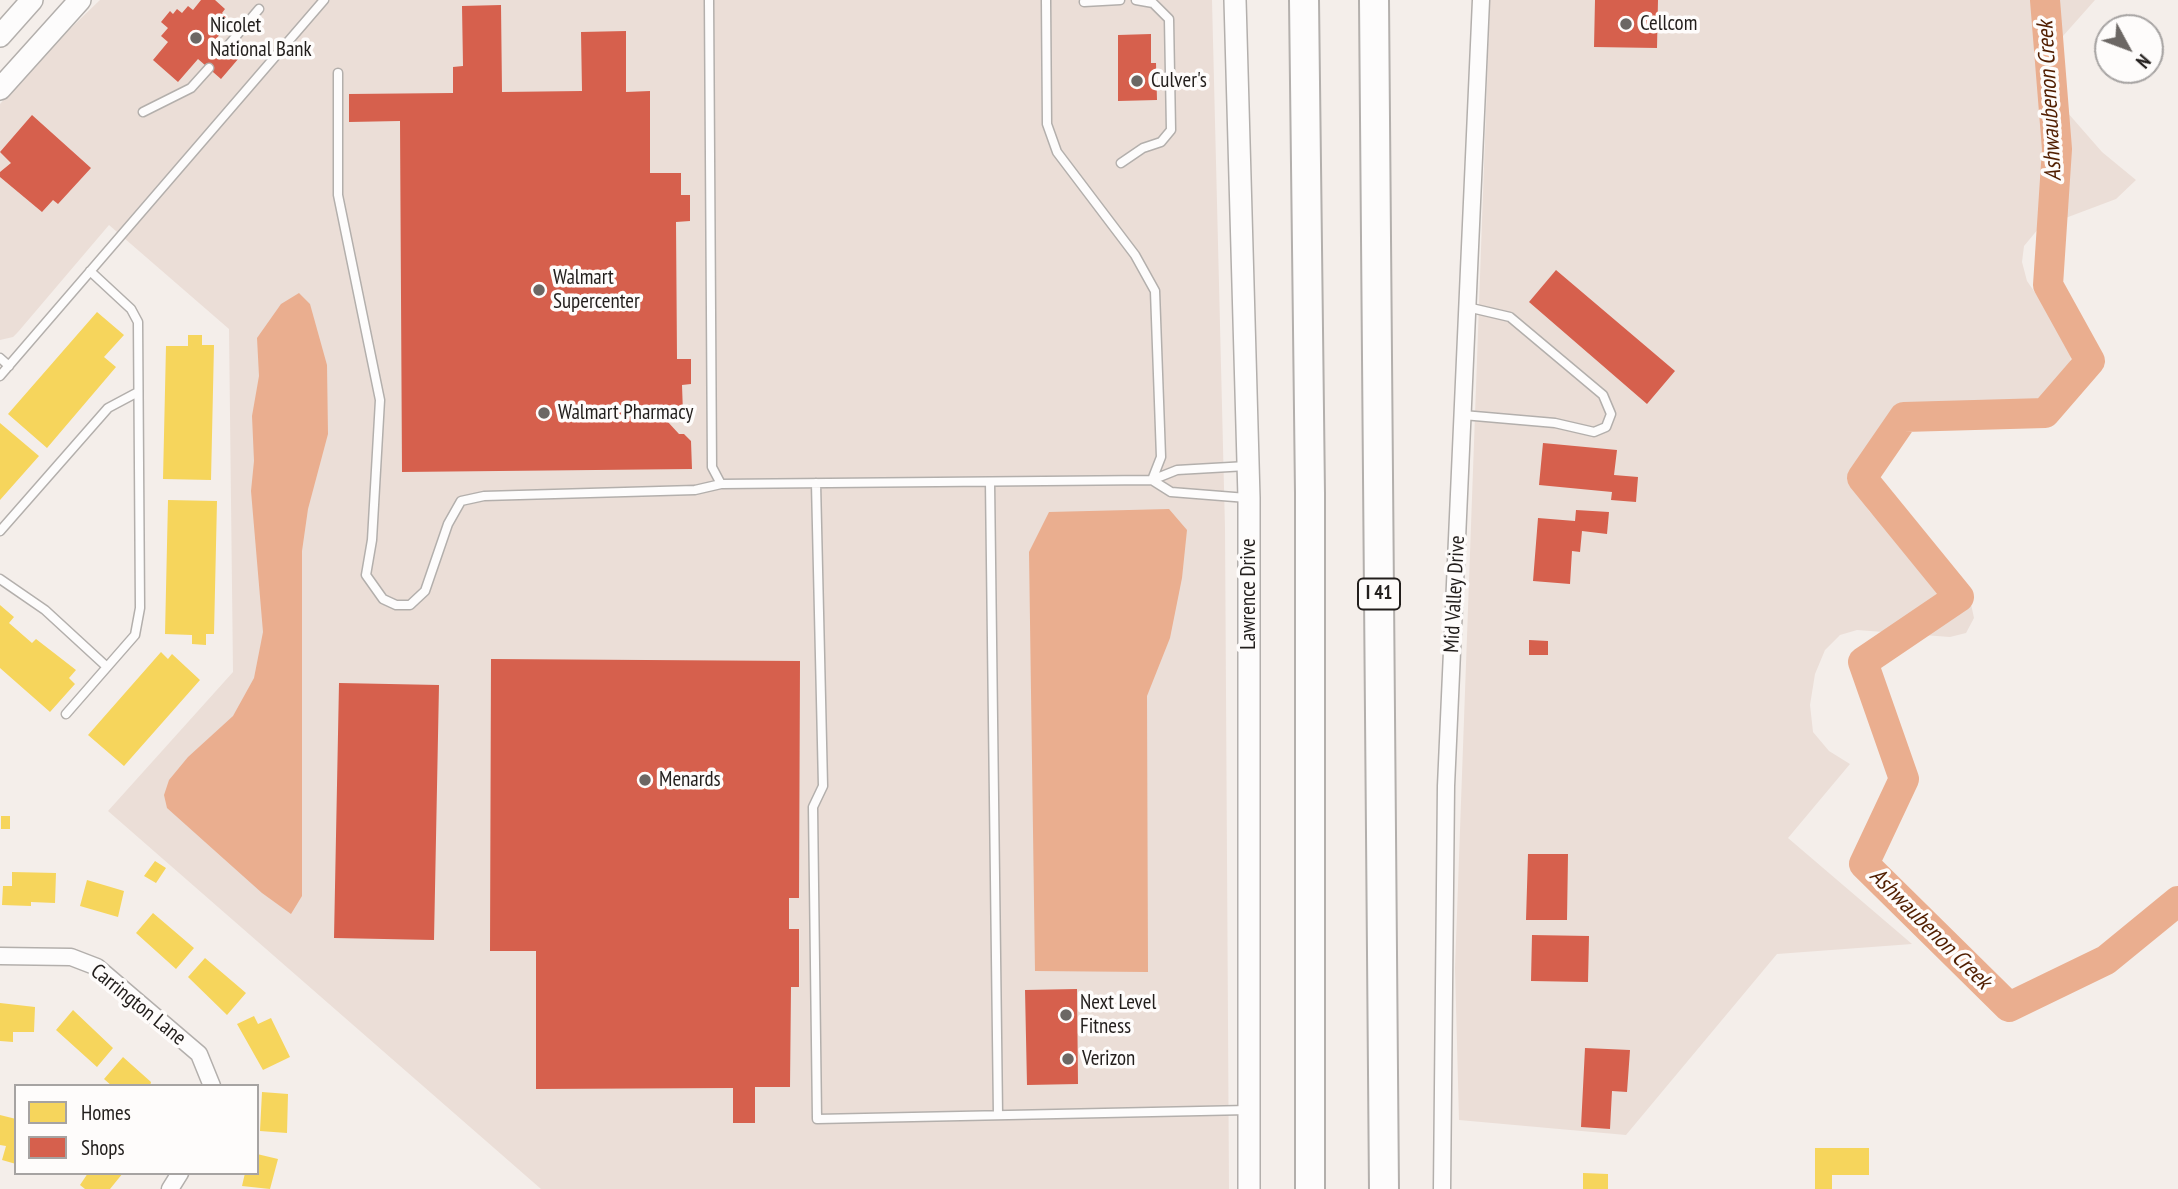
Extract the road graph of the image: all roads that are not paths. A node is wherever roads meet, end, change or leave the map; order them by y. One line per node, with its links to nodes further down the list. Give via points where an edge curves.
1 (32, 0): 14 (main road)
2 (80, 0): 18 (main road)
3 (324, 0): 21 (lane)
4 (709, 0): 32 (lane, via 712,467)
5 (1046, 0): 29 (lane, via 1047,124 1058,152 1135,255 1155,291 1161,457)
6 (1120, 0): 12 (lane)
7 (1136, 0): 20 (lane, via 1153,3 1169,19 1171,130 1161,142)
8 (1235, 0): 28 (main road, Lawrence Drive)
9 (1304, 0): 43 (highway, via 1310,493)
10 (1374, 0): 44 (highway, I 41)
11 (1481, 0): 22 (street, Mid Valley Drive)
12 (1084, 2)
13 (259, 9): 15 (lane)
14 (0, 36)
15 (226, 48)
16 (209, 68): 19 (lane, via 191,88)
17 (338, 73): 32 (lane, via 338,195 380,400 366,575 383,599 410,605 425,591 448,524 461,501 484,496 695,490)
18 (0, 89)
19 (144, 112)
20 (1121, 163)
21 (90, 271): 24 (lane); 26 (lane, via 135,314)
22 (1467, 307): 27 (street, Mid Valley Drive); 27 (lane, via 1510,317 1603,395 1611,414 1606,427 1594,432 1555,423)
23 (0, 358): 24 (lane)
24 (9, 366): 25 (lane)
25 (0, 376)
26 (138, 392): 34 (lane, via 108,408); 36 (lane, via 138,625 135,635)
27 (1463, 415): 45 (street, Mid Valley Drive, via 1446,786)
28 (1247, 466): 29 (lane, via 1177,470); 33 (main road, Lawrence Drive)
29 (1152, 480): 30 (lane); 33 (lane, via 1171,492)
30 (990, 482): 31 (lane); 41 (lane)
31 (816, 483): 32 (lane); 41 (lane, via 823,786 813,807 817,1119)
32 (721, 484)
33 (1248, 498): 40 (main road, Lawrence Drive)
34 (0, 531)
35 (0, 579): 36 (lane, via 45,610)
36 (107, 667): 37 (lane)
37 (66, 714)
38 (0, 956): 39 (street, Carrington Lane, via 71,957 97,967 199,1054)
39 (211, 1084)
40 (1251, 1110): 41 (lane); 42 (main road, Lawrence Drive)
41 (998, 1115)
42 (1249, 1189)
43 (1310, 1189)
44 (1384, 1189)
45 (1442, 1189)

